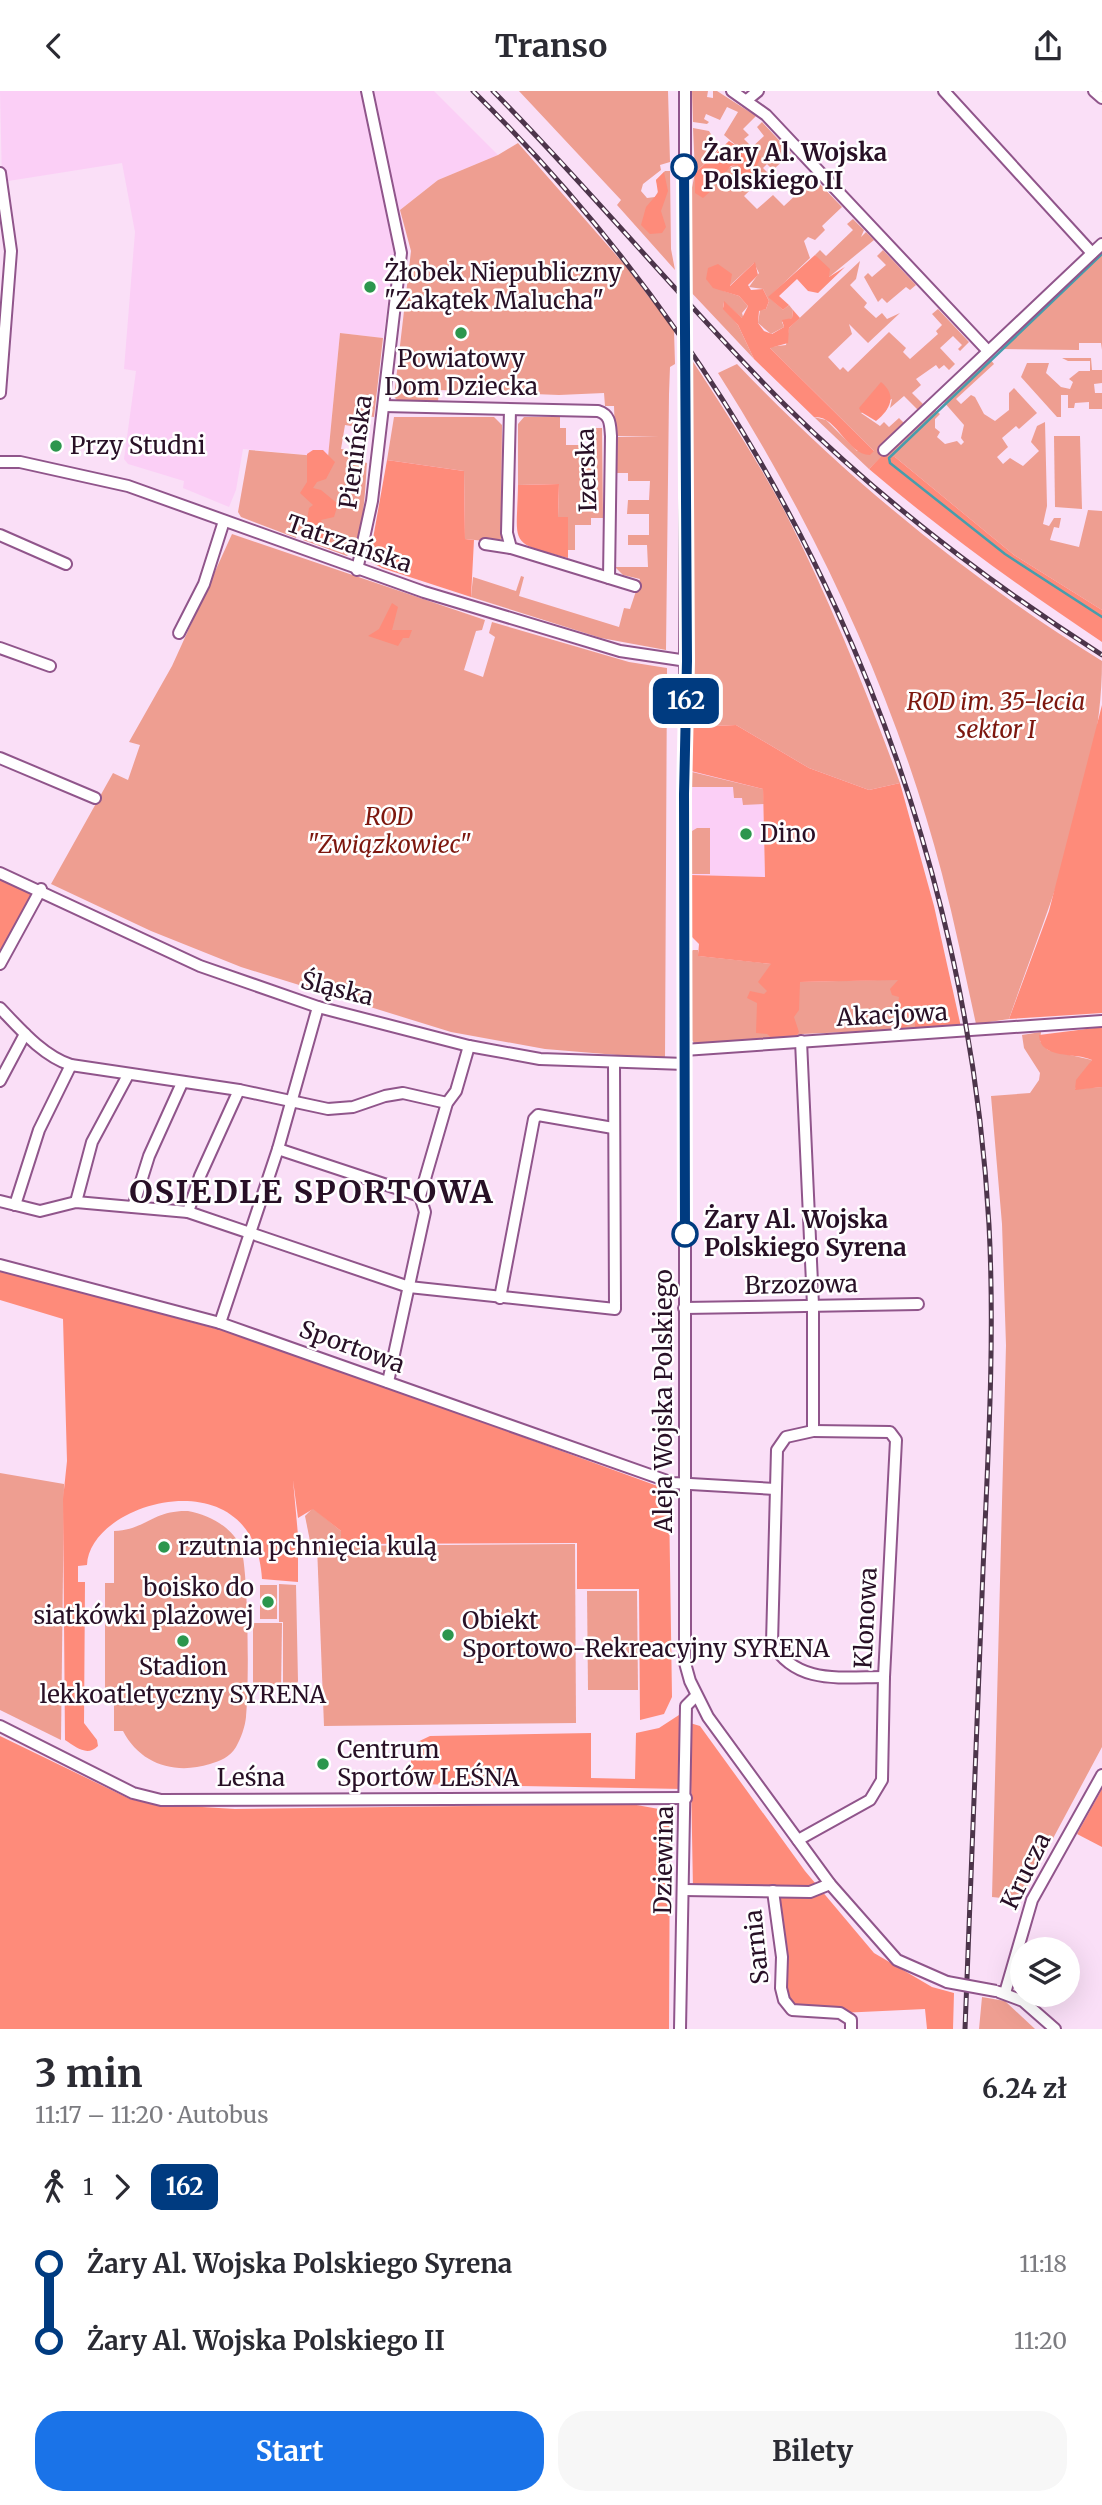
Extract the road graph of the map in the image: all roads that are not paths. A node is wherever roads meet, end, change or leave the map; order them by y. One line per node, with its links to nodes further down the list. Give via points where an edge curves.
1 (367, 91): 14 (street, Pienińska, via 401,253)
2 (685, 91): 28 (street, Aleja Wojska Polskiego)
3 (732, 91): 8 (street)
4 (758, 91): 8 (street)
5 (944, 91): 11 (street)
6 (1094, 91): 7 (street)
7 (1102, 98)
8 (747, 100): 12 (street)
9 (0, 173): 13 (street, via 10,251)
10 (1102, 244): 11 (street)
11 (1092, 253): 12 (street)
12 (988, 351): 16 (street)
13 (0, 393)
14 (384, 406): 15 (street, Izerska); 23 (street, Pienińska, via 369,519)
15 (510, 410): 21 (street); 24 (street, Izerska, via 598,411 609,419)
16 (884, 450)
17 (0, 462): 18 (street, Tatrzańska, via 20,462 128,485)
18 (223, 521): 23 (street, Tatrzańska); 26 (street, via 204,584)
19 (0, 535): 22 (street)
20 (485, 544): 21 (street)
21 (510, 548): 24 (street)
22 (66, 563)
23 (357, 570): 28 (street, Tatrzańska, via 620,651)
24 (609, 578): 25 (street)
25 (635, 586)
26 (179, 633)
27 (0, 648): 29 (street)
28 (687, 661): 41 (street, Aleja Wojska Polskiego)
29 (50, 666)
30 (0, 758): 31 (street)
31 (95, 798)
32 (0, 873): 33 (street, Śląska)
33 (41, 889): 34 (street); 35 (street, Śląska, via 147,943)
34 (0, 964)
35 (318, 1007): 40 (street, Śląska); 49 (street)
36 (0, 1008): 38 (street)
37 (1102, 1021): 39 (street, Akacjowa)
38 (25, 1034): 44 (street); 46 (street)
39 (801, 1041): 41 (street, Akacjowa); 64 (street)
40 (469, 1047): 42 (street, Śląska, via 540,1059); 50 (street, via 456,1091)
41 (684, 1050): 43 (street, Aleja Wojska Polskiego)
42 (614, 1063): 43 (street, Śląska); 51 (street)
43 (684, 1064): 65 (street, Aleja Wojska Polskiego)
44 (71, 1065): 45 (street); 56 (street, via 39,1130)
45 (128, 1075): 47 (street); 55 (street, via 92,1142)
46 (0, 1081)
47 (182, 1083): 48 (street); 57 (street, via 149,1156)
48 (239, 1090): 49 (street); 58 (street)
49 (292, 1101): 50 (street, via 342,1109 403,1093); 52 (street)
50 (447, 1103): 53 (street)
51 (613, 1128): 62 (street, via 538,1115 534,1119); 62 (street, via 615,1309)
52 (278, 1149): 53 (street); 59 (street)
53 (420, 1196): 61 (street, via 425,1212)
54 (0, 1201): 56 (street)
55 (76, 1202): 56 (street, via 40,1211); 57 (street)
56 (15, 1205)
57 (133, 1207): 58 (street)
58 (188, 1212): 59 (street)
59 (249, 1233): 61 (street); 66 (street)
60 (0, 1265): 66 (street, Sportowa)
61 (409, 1287): 62 (street); 67 (street)
62 (500, 1298)
63 (918, 1304): 64 (street, Brzozowa)
64 (813, 1305): 65 (street, Brzozowa); 68 (street)
65 (684, 1308): 69 (street, Aleja Wojska Polskiego)
66 (220, 1323): 67 (street, Sportowa)
67 (388, 1382): 69 (street, Sportowa)
68 (813, 1431): 70 (street, via 786,1437 777,1450); 71 (street, Klonowa, via 890,1432 896,1440)
69 (684, 1486): 70 (street, Sportowa); 72 (street, Aleja Wojska Polskiego, via 685,1663)
70 (775, 1489): 71 (street, via 772,1643 780,1657 811,1676)
71 (884, 1677): 76 (street, Klonowa, via 882,1780 870,1800)
72 (696, 1696): 75 (street, Dziewina, via 686,1706); 76 (street, Aleja Wojska Polskiego)
73 (0, 1726): 75 (street, Leśna, via 133,1793 160,1800)
74 (1102, 1775): 80 (street, Krucza, via 1032,1901)
75 (686, 1798): 78 (street, Dziewina)
76 (798, 1840): 77 (street, Aleja Wojska Polskiego)
77 (830, 1884): 79 (street, via 817,1891); 80 (street, Aleja Wojska Polskiego, bridge, via 897,1960 947,1982)
78 (684, 1890): 79 (street); 81 (street, Dziewina)
79 (772, 1891): 82 (street, Sarnia, via 784,2000 792,2010 840,2013 851,2020)
80 (1000, 1992): 83 (street, Aleja Wojska Polskiego, via 1023,2001)
81 (680, 2029)
82 (851, 2029)
83 (1055, 2029)

